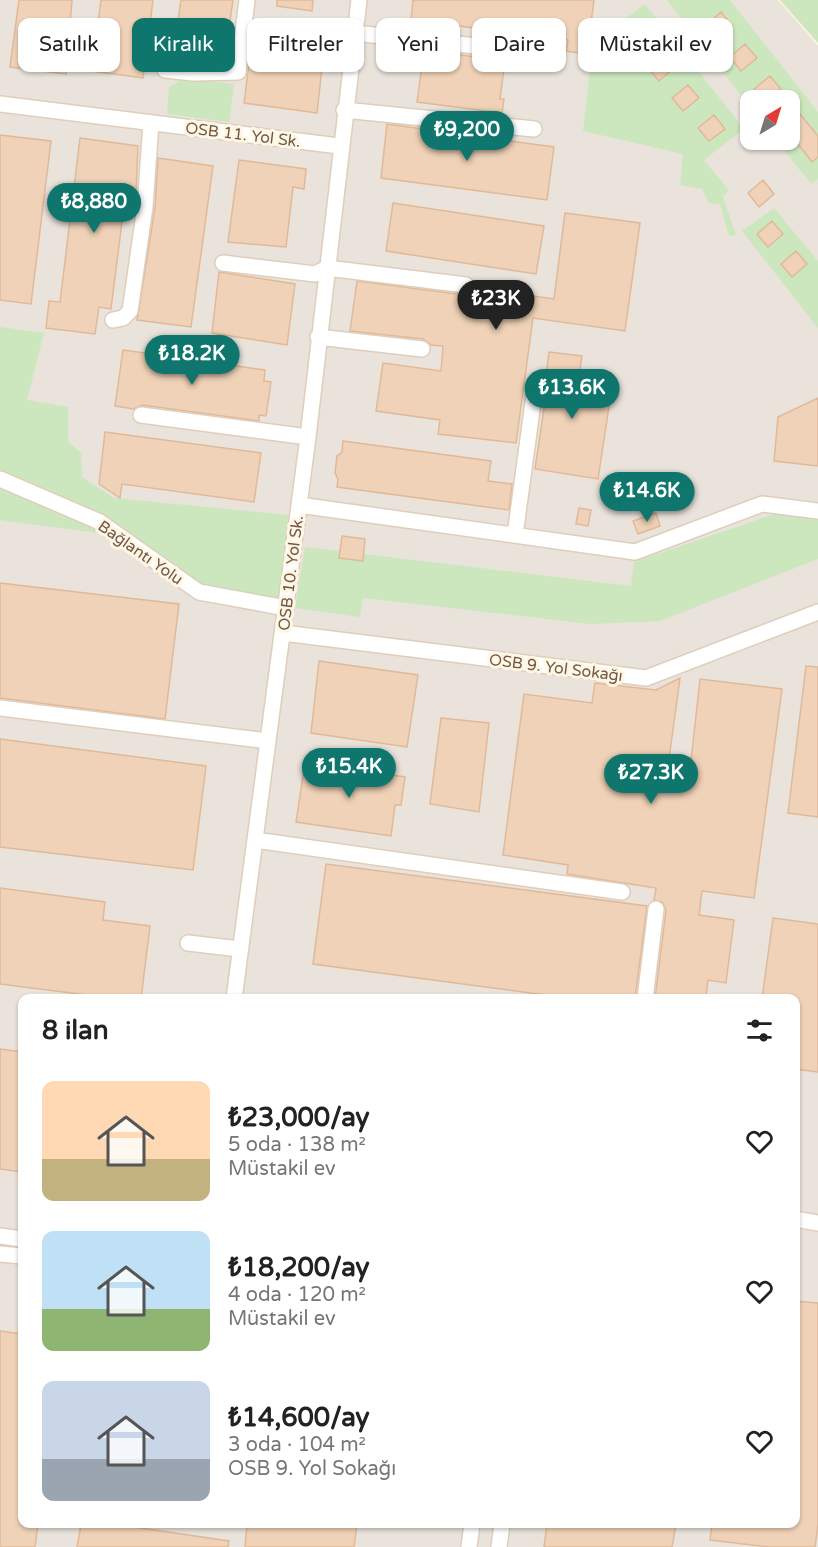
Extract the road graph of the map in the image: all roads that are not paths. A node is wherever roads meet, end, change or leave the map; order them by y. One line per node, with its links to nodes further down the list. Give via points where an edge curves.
1 (247, 0): 6 (street, via 238,72)
2 (358, 0): 3 (street)
3 (356, 18)
4 (364, 34): 5 (street)
5 (472, 46)
6 (184, 72)
7 (349, 72): 9 (street)
8 (0, 104): 10 (street, OSB 11. Yol Sk.)
9 (344, 110): 11 (street); 12 (street)
10 (151, 123): 12 (street, OSB 11. Yol Sk.); 16 (street, via 145,207 130,310 123,318)
11 (534, 129)
12 (339, 146): 14 (street, OSB 10. Yol Sk.)
13 (223, 263): 14 (street, via 315,274)
14 (327, 268): 15 (street); 17 (street, OSB 10. Yol Sk.)
15 (466, 285)
16 (113, 320)
17 (318, 337): 18 (street); 21 (street, OSB 10. Yol Sk.)
18 (422, 350)
19 (534, 395): 25 (street)
20 (141, 415): 21 (street)
21 (308, 437): 23 (street, OSB 10. Yol Sk.)
22 (0, 479): 26 (street, Bağlantı Yolu, via 100,522 199,592)
23 (299, 505): 25 (street); 26 (street, OSB 10. Yol Sk.)
24 (818, 511): 25 (street, via 762,504 635,552)
25 (515, 535)
26 (286, 608): 28 (street, OSB 10. Yol Sk.)
27 (818, 612): 28 (street, OSB 9. Yol Sokağı, via 646,678)
28 (283, 633): 30 (street, OSB 10. Yol Sk.)
29 (0, 708): 30 (street)
30 (268, 741): 31 (street, OSB 10. Yol Sk.)
31 (255, 840): 32 (street); 35 (street, OSB 10. Yol Sk.)
32 (622, 892)
33 (656, 909): 37 (street)
34 (188, 944): 35 (street)
35 (240, 949): 36 (street, OSB 10. Yol Sk.)
36 (235, 994)
37 (646, 994)
38 (800, 1220): 39 (street)
39 (818, 1222)
40 (0, 1236): 41 (street)
41 (18, 1238)
42 (0, 1254): 43 (street)
43 (18, 1256)
44 (471, 1528): 46 (street)
45 (501, 1528): 47 (street)
46 (469, 1547)
47 (499, 1547)

